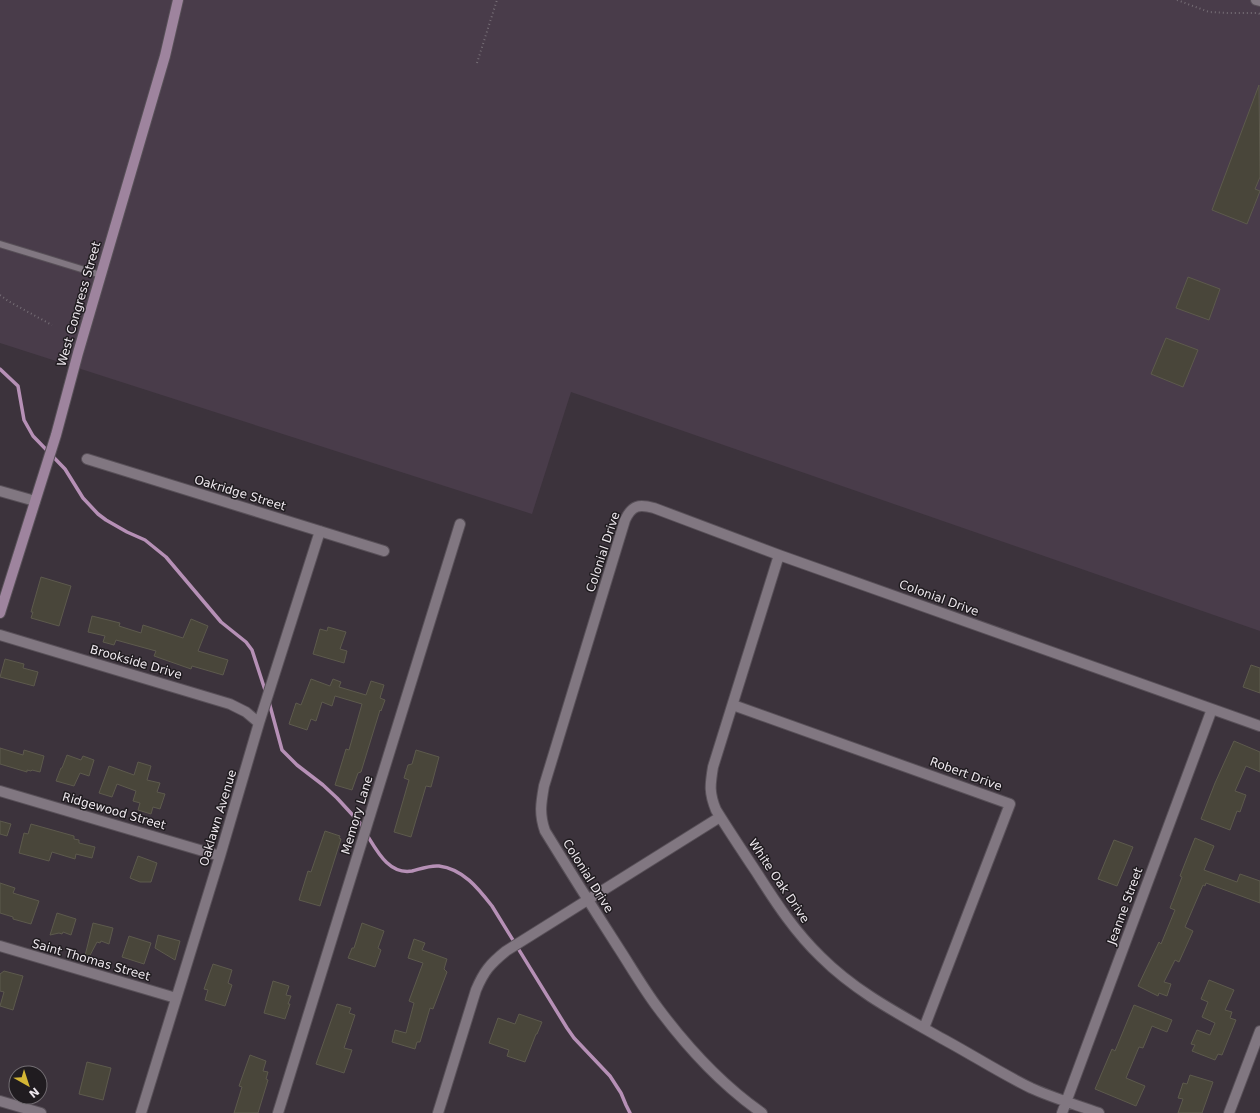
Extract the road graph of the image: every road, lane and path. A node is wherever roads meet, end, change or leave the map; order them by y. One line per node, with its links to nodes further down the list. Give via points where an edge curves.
1 (178, 0): 9 (main road, West Congress Street, via 165,56)
2 (497, 0): 7 (path)
3 (1177, 0): 6 (path, via 1209,12)
4 (1256, 0): 5 (street)
5 (1260, 2)
6 (1260, 14)
7 (477, 64)
8 (0, 244): 9 (lane)
9 (101, 275): 14 (main road, West Congress Street)
10 (0, 295): 11 (path)
11 (52, 325)
12 (87, 459): 16 (street, Oakridge Street)
13 (0, 491): 14 (street)
14 (35, 501): 19 (main road, West Congress Street)
15 (460, 524): 37 (street, Memory Lane)
16 (320, 531): 17 (street, Oakridge Street); 23 (street, Oaklawn Avenue)
17 (384, 551)
18 (779, 555): 21 (street, White Oak Drive); 22 (street, Colonial Drive); 28 (street, Colonial Drive, via 654,508 636,507 629,512 540,806 545,831)
19 (0, 613)
20 (0, 635): 23 (street, Brookside Drive, via 230,704 246,712)
21 (733, 705): 26 (street, White Oak Drive, via 711,778 711,797); 31 (street, Robert Drive, via 1010,804)
22 (1212, 709): 24 (street, Colonial Drive); 34 (street, Jeanne Street)
23 (259, 723): 27 (street, Oaklawn Avenue)
24 (1260, 726)
25 (0, 791): 27 (street, Ridgewood Street)
26 (720, 817): 28 (street); 31 (street, White Oak Drive, via 782,912 820,957 862,992)
27 (220, 856): 30 (street, Oaklawn Avenue)
28 (588, 900): 38 (street, via 506,951 487,969 476,990); 39 (street, Colonial Drive, via 658,1008 690,1048)
29 (0, 946): 30 (street, Saint Thomas Street)
30 (176, 998): 36 (street, Oaklawn Avenue)
31 (924, 1028): 34 (street, White Oak Drive, via 1032,1088)
32 (1260, 1031): 42 (street)
33 (0, 1101): 35 (street)
34 (1067, 1101): 40 (street, Jeanne Street); 41 (street, White Oak Drive)
35 (41, 1113)
36 (141, 1113)
37 (278, 1113)
38 (438, 1113)
39 (762, 1113)
40 (1062, 1113)
41 (1099, 1113)
42 (1229, 1113)

